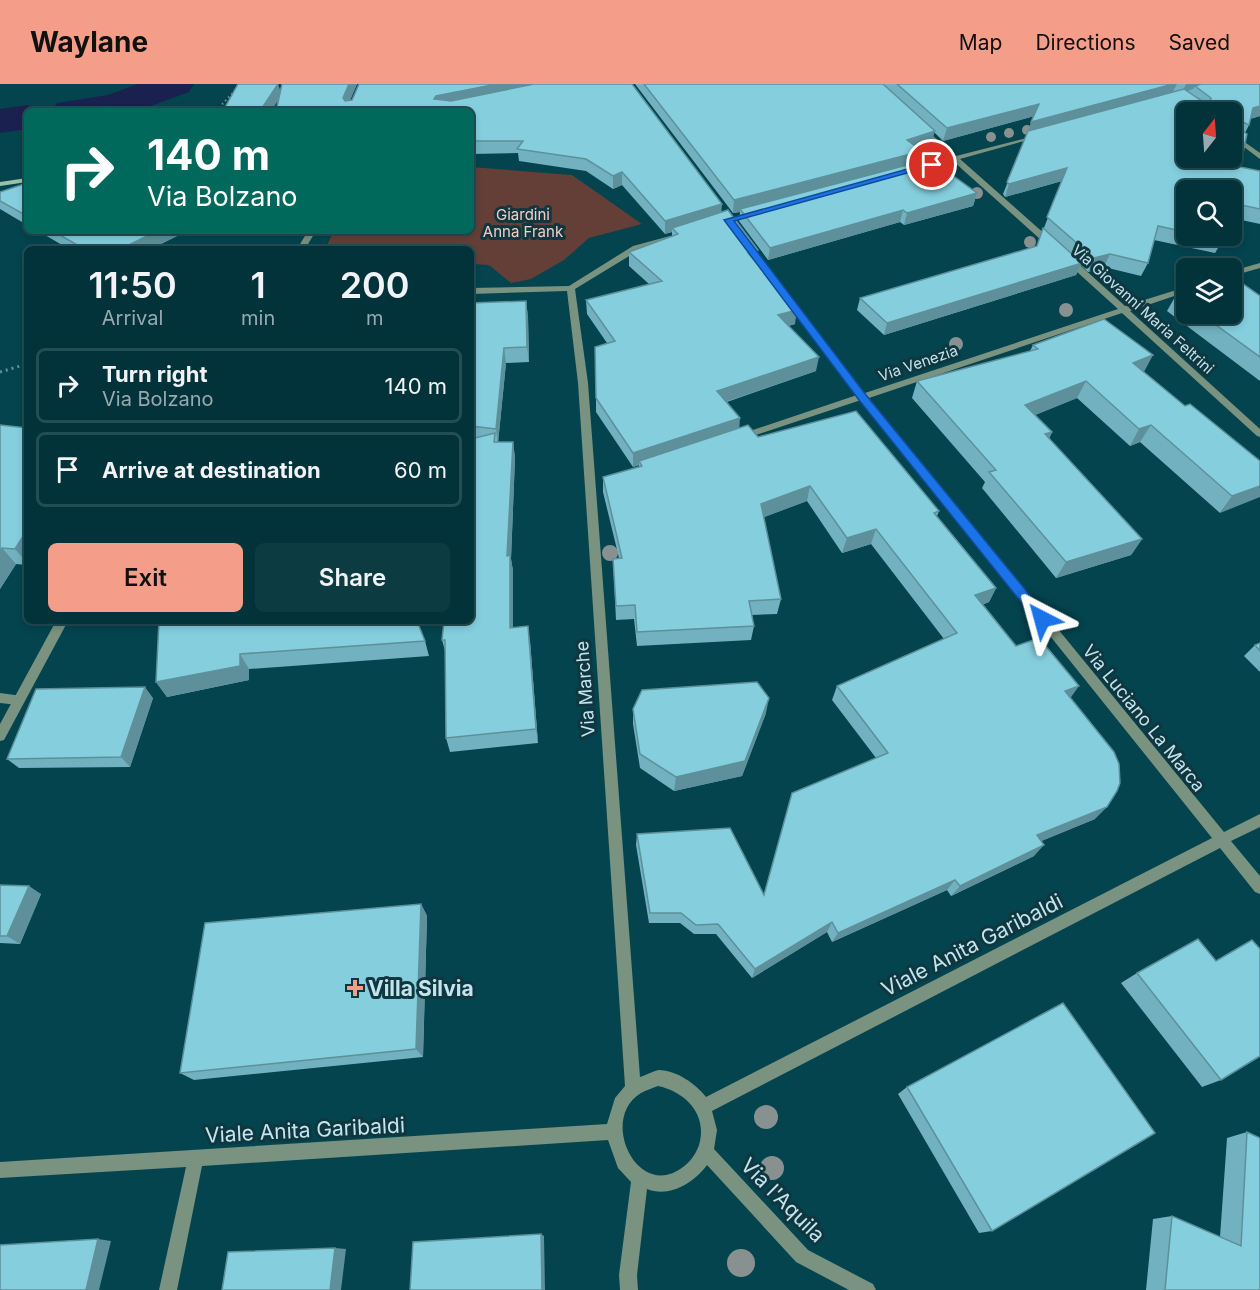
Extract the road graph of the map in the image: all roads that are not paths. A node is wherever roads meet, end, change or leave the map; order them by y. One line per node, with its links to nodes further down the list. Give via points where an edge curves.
1 (914, 122): 5 (street, Via Giovanni Maria Feltrini)
2 (1045, 134): 5 (street)
3 (1242, 143): 4 (street)
4 (1260, 157)
5 (954, 159): 6 (street); 16 (street, Via Giovanni Maria Feltrini)
6 (909, 171)
7 (24, 180): 8 (main road)
8 (0, 184)
9 (677, 236): 13 (street, via 636,248)
10 (743, 238): 17 (street, Via Luciano La Marca)
11 (1260, 265): 12 (street)
12 (1242, 271)
13 (571, 288): 14 (street); 27 (street, Via Marche, via 596,485)
14 (474, 291)
15 (1176, 292): 16 (street, Via Venezia)
16 (1125, 309): 17 (street, Via Venezia); 18 (street, Via Giovanni Maria Feltrini)
17 (863, 397): 19 (street, Via Venezia); 25 (street, Via Luciano La Marca)
18 (1260, 434)
19 (726, 442)
20 (60, 624): 22 (street)
21 (0, 698): 22 (street)
22 (18, 700): 23 (street)
23 (0, 736)
24 (1260, 820): 25 (street, Viale Anita Garibaldi)
25 (1221, 840): 26 (street, Via Luciano La Marca); 28 (street, Viale Anita Garibaldi)
26 (1260, 888)
27 (633, 1088): 28 (street, via 645,1080 672,1079 690,1090); 29 (street, via 621,1099 614,1115)
28 (703, 1107): 30 (street, via 709,1136)
29 (613, 1132): 31 (street, Viale Anita Garibaldi); 33 (street, via 621,1158)
30 (705, 1151): 33 (street, via 697,1166 671,1182 655,1183); 36 (street, Via l'Aquila, via 802,1256)
31 (196, 1157): 32 (street, Viale Anita Garibaldi); 34 (street)
32 (0, 1170)
33 (640, 1178): 35 (street)
34 (168, 1290)
35 (629, 1290)
36 (867, 1290)

